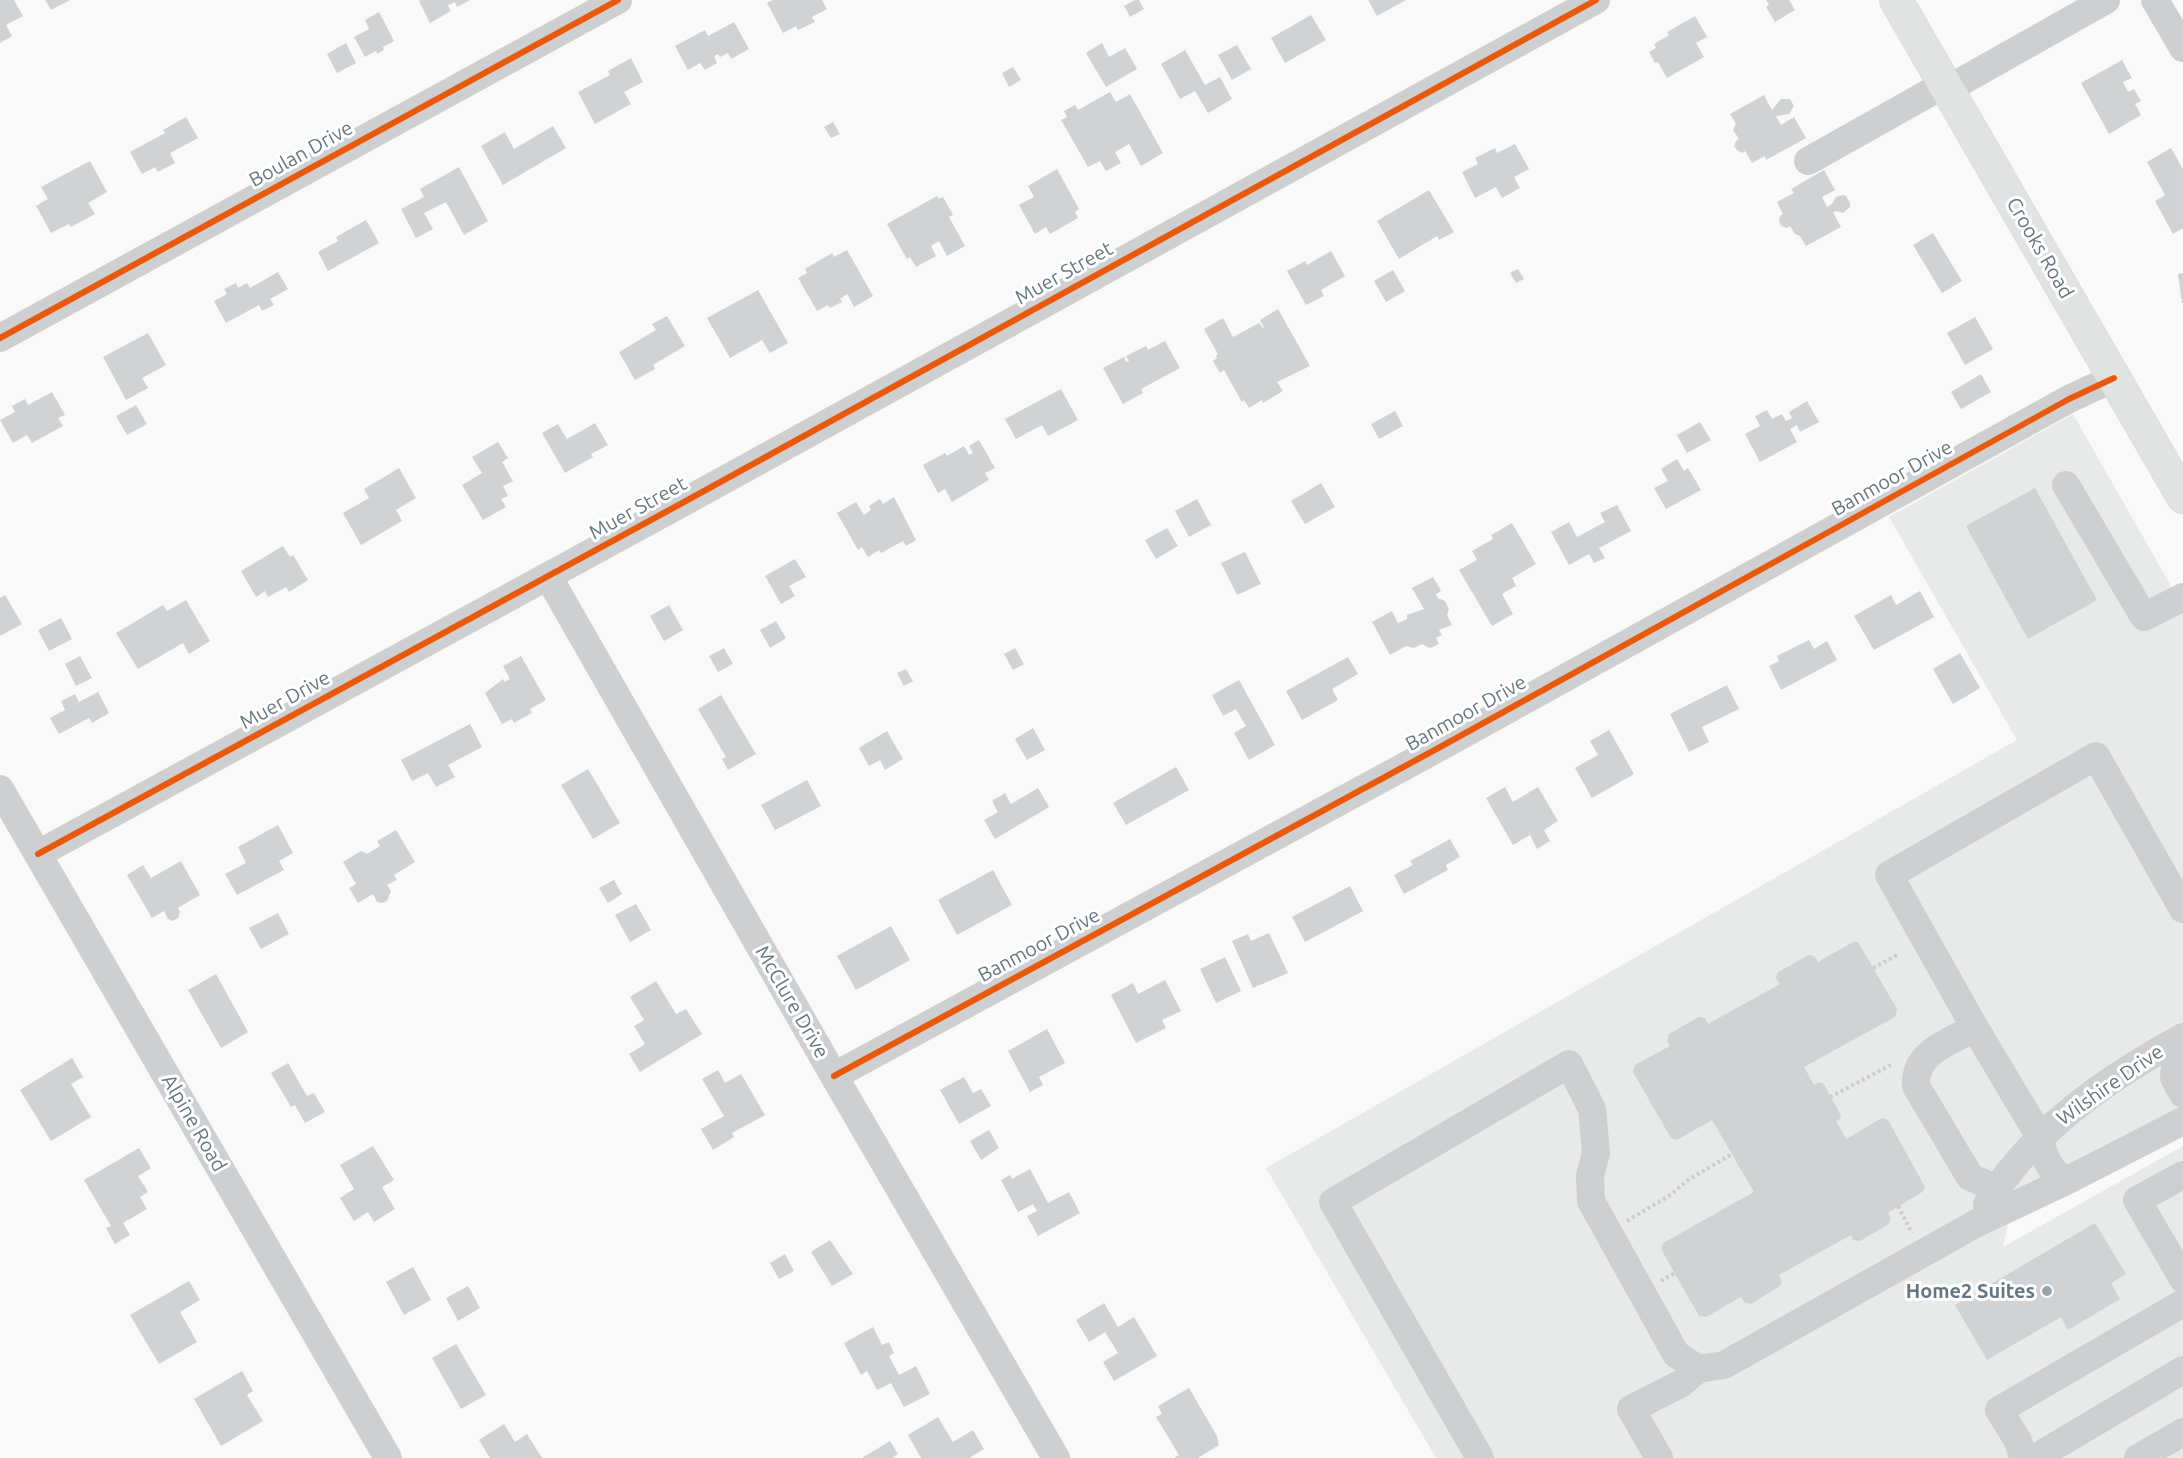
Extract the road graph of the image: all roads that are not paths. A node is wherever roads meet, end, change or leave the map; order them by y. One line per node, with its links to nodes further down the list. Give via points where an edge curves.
1 (618, 0): 9 (street, Boulan Drive)
2 (1596, 0): 13 (street, Muer Street)
3 (1896, 0): 7 (main road, Crooks Road)
4 (2106, 0): 7 (street)
5 (2155, 0): 6 (street)
6 (2183, 48)
7 (1946, 86): 8 (street); 10 (main road, Crooks Road)
8 (1808, 160)
9 (0, 338)
10 (2114, 378): 12 (main road, Crooks Road); 21 (street, Banmoor Drive, via 2058,405)
11 (2066, 485): 14 (street, via 2144,617)
12 (2183, 497)
13 (548, 576): 16 (street, Muer Drive); 21 (street, McClure Drive)
14 (2183, 597)
15 (0, 789): 16 (street, Alpine Road)
16 (38, 854): 34 (street, Alpine Road)
17 (2183, 909): 18 (street, via 2096,756 1889,875)
18 (1975, 1028): 24 (street); 27 (street, via 1929,1053 1916,1073 1916,1086 1970,1178)
19 (2183, 1037): 24 (street, Wilshire Drive, via 2106,1084)
20 (2183, 1056): 22 (street, Wilshire Drive, via 2176,1061 2174,1078)
21 (834, 1076): 35 (street, McClure Drive)
22 (2183, 1094)
23 (2183, 1122): 26 (street)
24 (2040, 1137): 26 (street, Wilshire Drive, via 2043,1154 2055,1174); 27 (street, Wilshire Drive)
25 (2183, 1175): 29 (street, via 2137,1200)
26 (2066, 1181): 28 (street)
27 (1995, 1188): 28 (street, Wilshire Drive)
28 (1975, 1224): 31 (street, via 1724,1365)
29 (2183, 1279)
30 (2183, 1303): 38 (street, via 1999,1410 2018,1441)
31 (1698, 1370): 36 (street, via 1676,1354 1592,1201 1590,1176 1596,1153 1592,1109 1569,1064 1333,1202); 37 (street, via 1682,1383 1631,1409)
32 (2183, 1370): 39 (street)
33 (2183, 1432): 40 (street)
34 (388, 1458)
35 (1056, 1458)
36 (1480, 1458)
37 (1659, 1458)
38 (2023, 1458)
39 (2035, 1458)
40 (2138, 1458)

